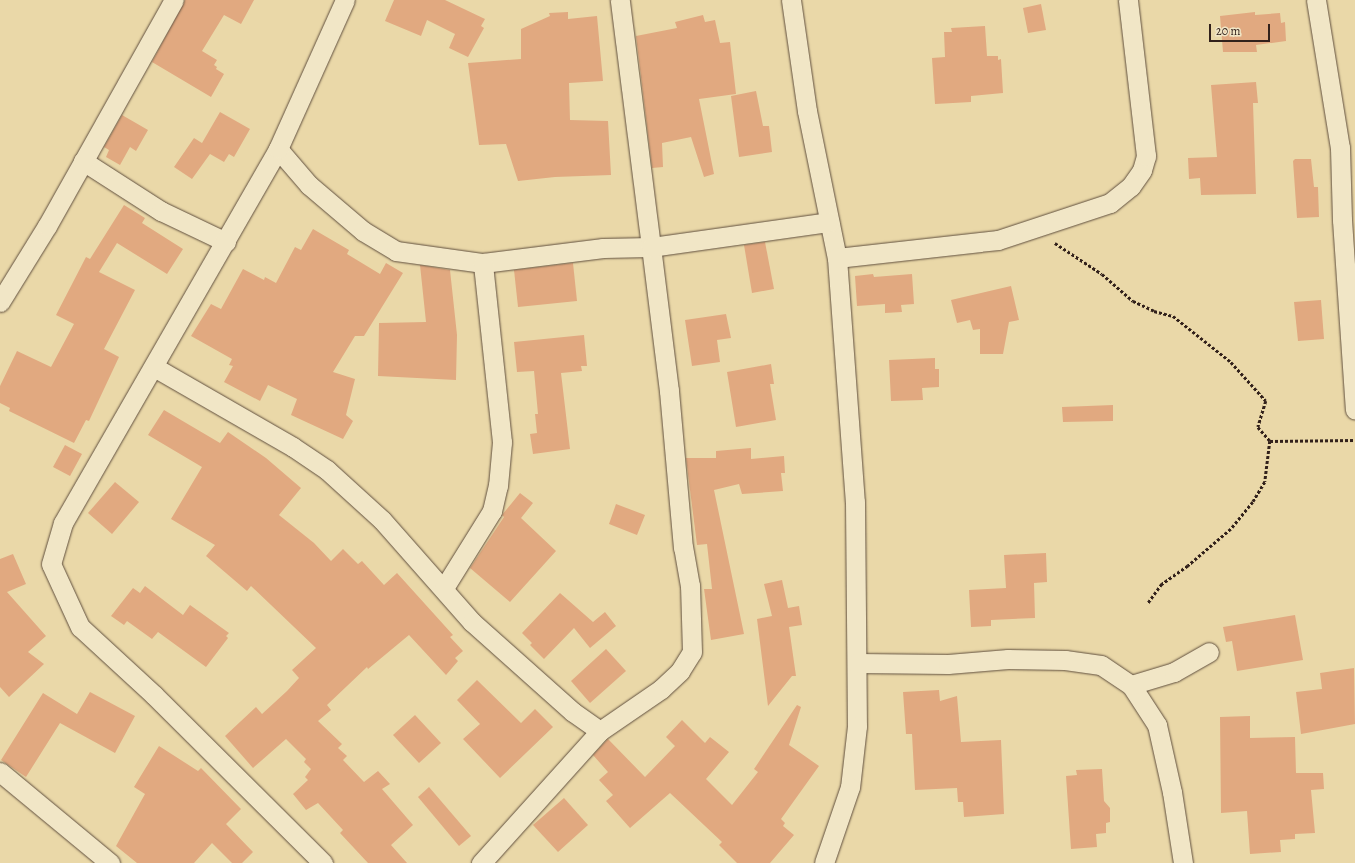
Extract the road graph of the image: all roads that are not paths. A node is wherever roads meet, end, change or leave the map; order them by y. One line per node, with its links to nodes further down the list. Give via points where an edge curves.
1 (174, 0): 8 (street)
2 (345, 0): 7 (street)
3 (620, 0): 12 (street)
4 (791, 0): 10 (street)
5 (1128, 0): 13 (street, via 1146,156 1142,170 1131,186 1110,203 998,240)
6 (1316, 0): 9 (street)
7 (278, 149): 11 (street); 14 (street, via 309,185 363,231 396,251)
8 (83, 161): 11 (street, via 161,211); 15 (street)
9 (1348, 189): 17 (street, via 1342,220)
10 (829, 222): 12 (street); 13 (street)
11 (226, 242): 16 (street)
12 (650, 247): 14 (street, via 603,248); 22 (street, via 669,390 683,548 690,586 692,652 680,671 661,689)
13 (837, 258): 20 (street, via 855,502)
14 (483, 263): 18 (street, via 502,442 498,486 492,511)
15 (0, 302)
16 (154, 367): 18 (street, via 293,447 327,470 382,520); 25 (street, via 63,523 51,564 80,627 154,695)
17 (1355, 410)
18 (444, 588): 22 (street, via 472,622 573,712)
19 (1209, 652): 21 (street, via 1174,672)
20 (857, 663): 21 (street, via 948,664 1008,659 1065,660 1101,665); 27 (street, via 857,726 850,787)
21 (1131, 685): 28 (street, via 1156,725 1172,792)
22 (600, 731): 26 (street)
23 (0, 772): 24 (street)
24 (110, 863)
25 (323, 863)
26 (481, 863)
27 (824, 863)
28 (1183, 863)

